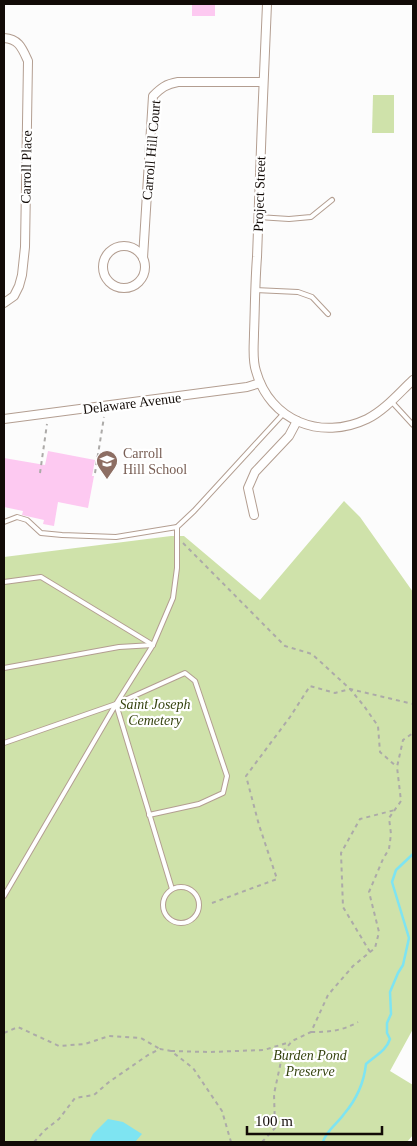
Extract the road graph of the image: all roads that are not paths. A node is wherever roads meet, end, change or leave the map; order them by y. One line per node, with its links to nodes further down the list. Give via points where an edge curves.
1 (267, 4): 3 (street, Project Street)
2 (4, 38): 8 (street, Carroll Place, via 17,41 28,61 25,247 22,274 14,296)
3 (263, 82): 5 (street, Project Street); 6 (street, Carroll Hill Court, via 178,82 160,88 153,96)
4 (332, 200): 5 (lane, via 312,217)
5 (258, 217): 7 (street, Project Street)
6 (143, 258): 6 (street, Carroll Hill Court, via 145,271 132,286 119,287 104,274 104,260 113,249 133,248)
7 (255, 290): 9 (lane, via 298,292 312,297); 11 (street, Project Street, via 254,360)
8 (4, 303)
9 (328, 314)
10 (413, 380): 12 (street)
11 (260, 383): 13 (street, via 270,400); 14 (street, Delaware Avenue)
12 (391, 401): 15 (street, via 369,418 344,427 320,428); 16 (lane)
13 (284, 413): 15 (street); 19 (lane)
14 (4, 419)
15 (297, 421): 17 (street, via 289,436 255,472 248,488)
16 (413, 425)
17 (254, 515)
18 (4, 522): 19 (lane, via 16,517 26,520 40,533 100,536)
19 (177, 527): 21 (lane, via 173,598)
20 (4, 582): 21 (lane, via 42,577)
21 (153, 645): 22 (lane, via 119,647); 23 (lane)
22 (4, 668)
23 (116, 704): 24 (lane); 25 (lane); 25 (lane, via 185,673 195,681 228,776 223,793 199,804); 27 (lane)
24 (4, 743)
25 (148, 815): 26 (lane)
26 (172, 889): 26 (lane, via 188,888 197,896 198,912 190,921 178,923 167,917 163,905)
27 (4, 896)

